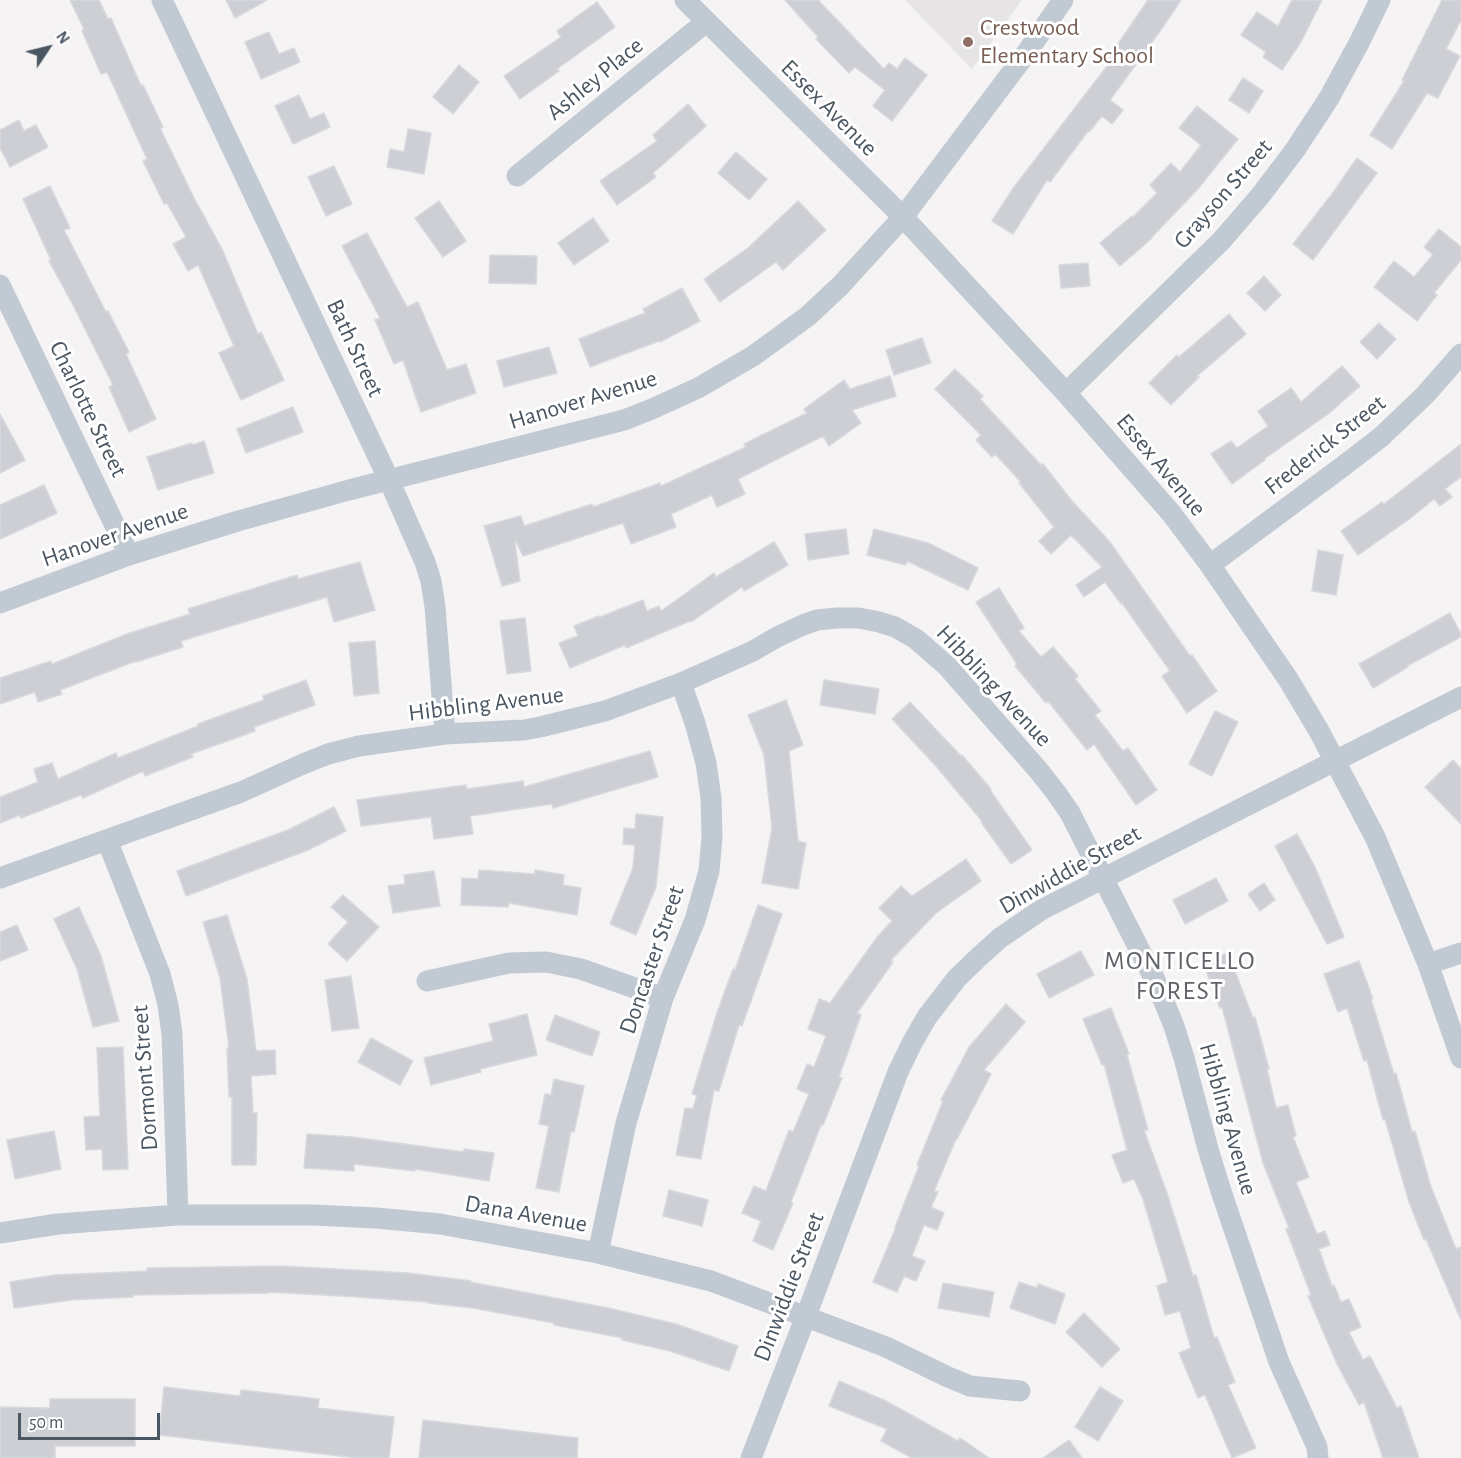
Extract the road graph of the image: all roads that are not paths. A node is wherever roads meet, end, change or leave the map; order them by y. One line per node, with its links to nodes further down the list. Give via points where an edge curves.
1 (162, 0): 11 (street, Bath Street)
2 (685, 0): 5 (street, Essex Avenue)
3 (1063, 0): 7 (street, Hanover Avenue)
4 (1380, 0): 10 (street, Grayson Street, via 1329,98 1260,196 1222,240)
5 (706, 22): 6 (street, Ashley Place); 7 (street, Essex Avenue)
6 (518, 176)
7 (903, 217): 10 (street, Essex Avenue); 11 (street, Hanover Avenue, via 808,316 753,356 698,388 624,420)
8 (0, 285): 12 (street, Charlotte Street)
9 (1461, 354): 13 (street, Frederick Street, via 1381,437)
10 (1066, 393): 13 (street, Essex Avenue, via 1171,513)
11 (389, 480): 12 (street, Hanover Avenue); 17 (street, Bath Street, via 431,581)
12 (129, 555): 14 (street, Hanover Avenue)
13 (1210, 565): 18 (street, Essex Avenue, via 1288,679)
14 (0, 603)
15 (681, 683): 17 (street, Hibbling Avenue, via 605,711 540,727); 21 (street, Hibbling Avenue, via 817,620 858,618 895,627 947,666 1039,771 1070,813); 25 (street, Doncaster Street, via 706,763 712,837 701,903)
16 (1461, 697): 18 (street, Dinwiddie Street)
17 (445, 734): 19 (street, Hibbling Avenue, via 328,754 241,792)
18 (1335, 762): 21 (street, Dinwiddie Street); 23 (street, Essex Avenue, via 1375,837)
19 (107, 840): 20 (street, Hibbling Avenue); 27 (street, Dormont Street, via 160,974 168,1005)
20 (0, 878)
21 (1103, 878): 30 (street, Dinwiddie Street, via 1041,910 1000,938 957,978 927,1017 898,1072); 33 (street, Hibbling Avenue, via 1174,1026 1221,1191 1279,1362 1317,1447)
22 (1461, 953): 23 (street)
23 (1428, 964): 26 (street, Essex Avenue)
24 (427, 981): 25 (street, via 509,963 546,962 581,969)
25 (663, 998): 29 (street, Doncaster Street, via 626,1123)
26 (1461, 1058)
27 (178, 1215): 28 (street, Dana Avenue, via 58,1224); 29 (street, Dana Avenue, via 376,1218 440,1224)
28 (0, 1233)
29 (598, 1253): 30 (street, Dana Avenue, via 711,1281)
30 (806, 1316): 31 (street, Dana Avenue, via 970,1386); 32 (street, Dinwiddie Street)
31 (1020, 1391)
32 (751, 1458)
33 (1318, 1458)

